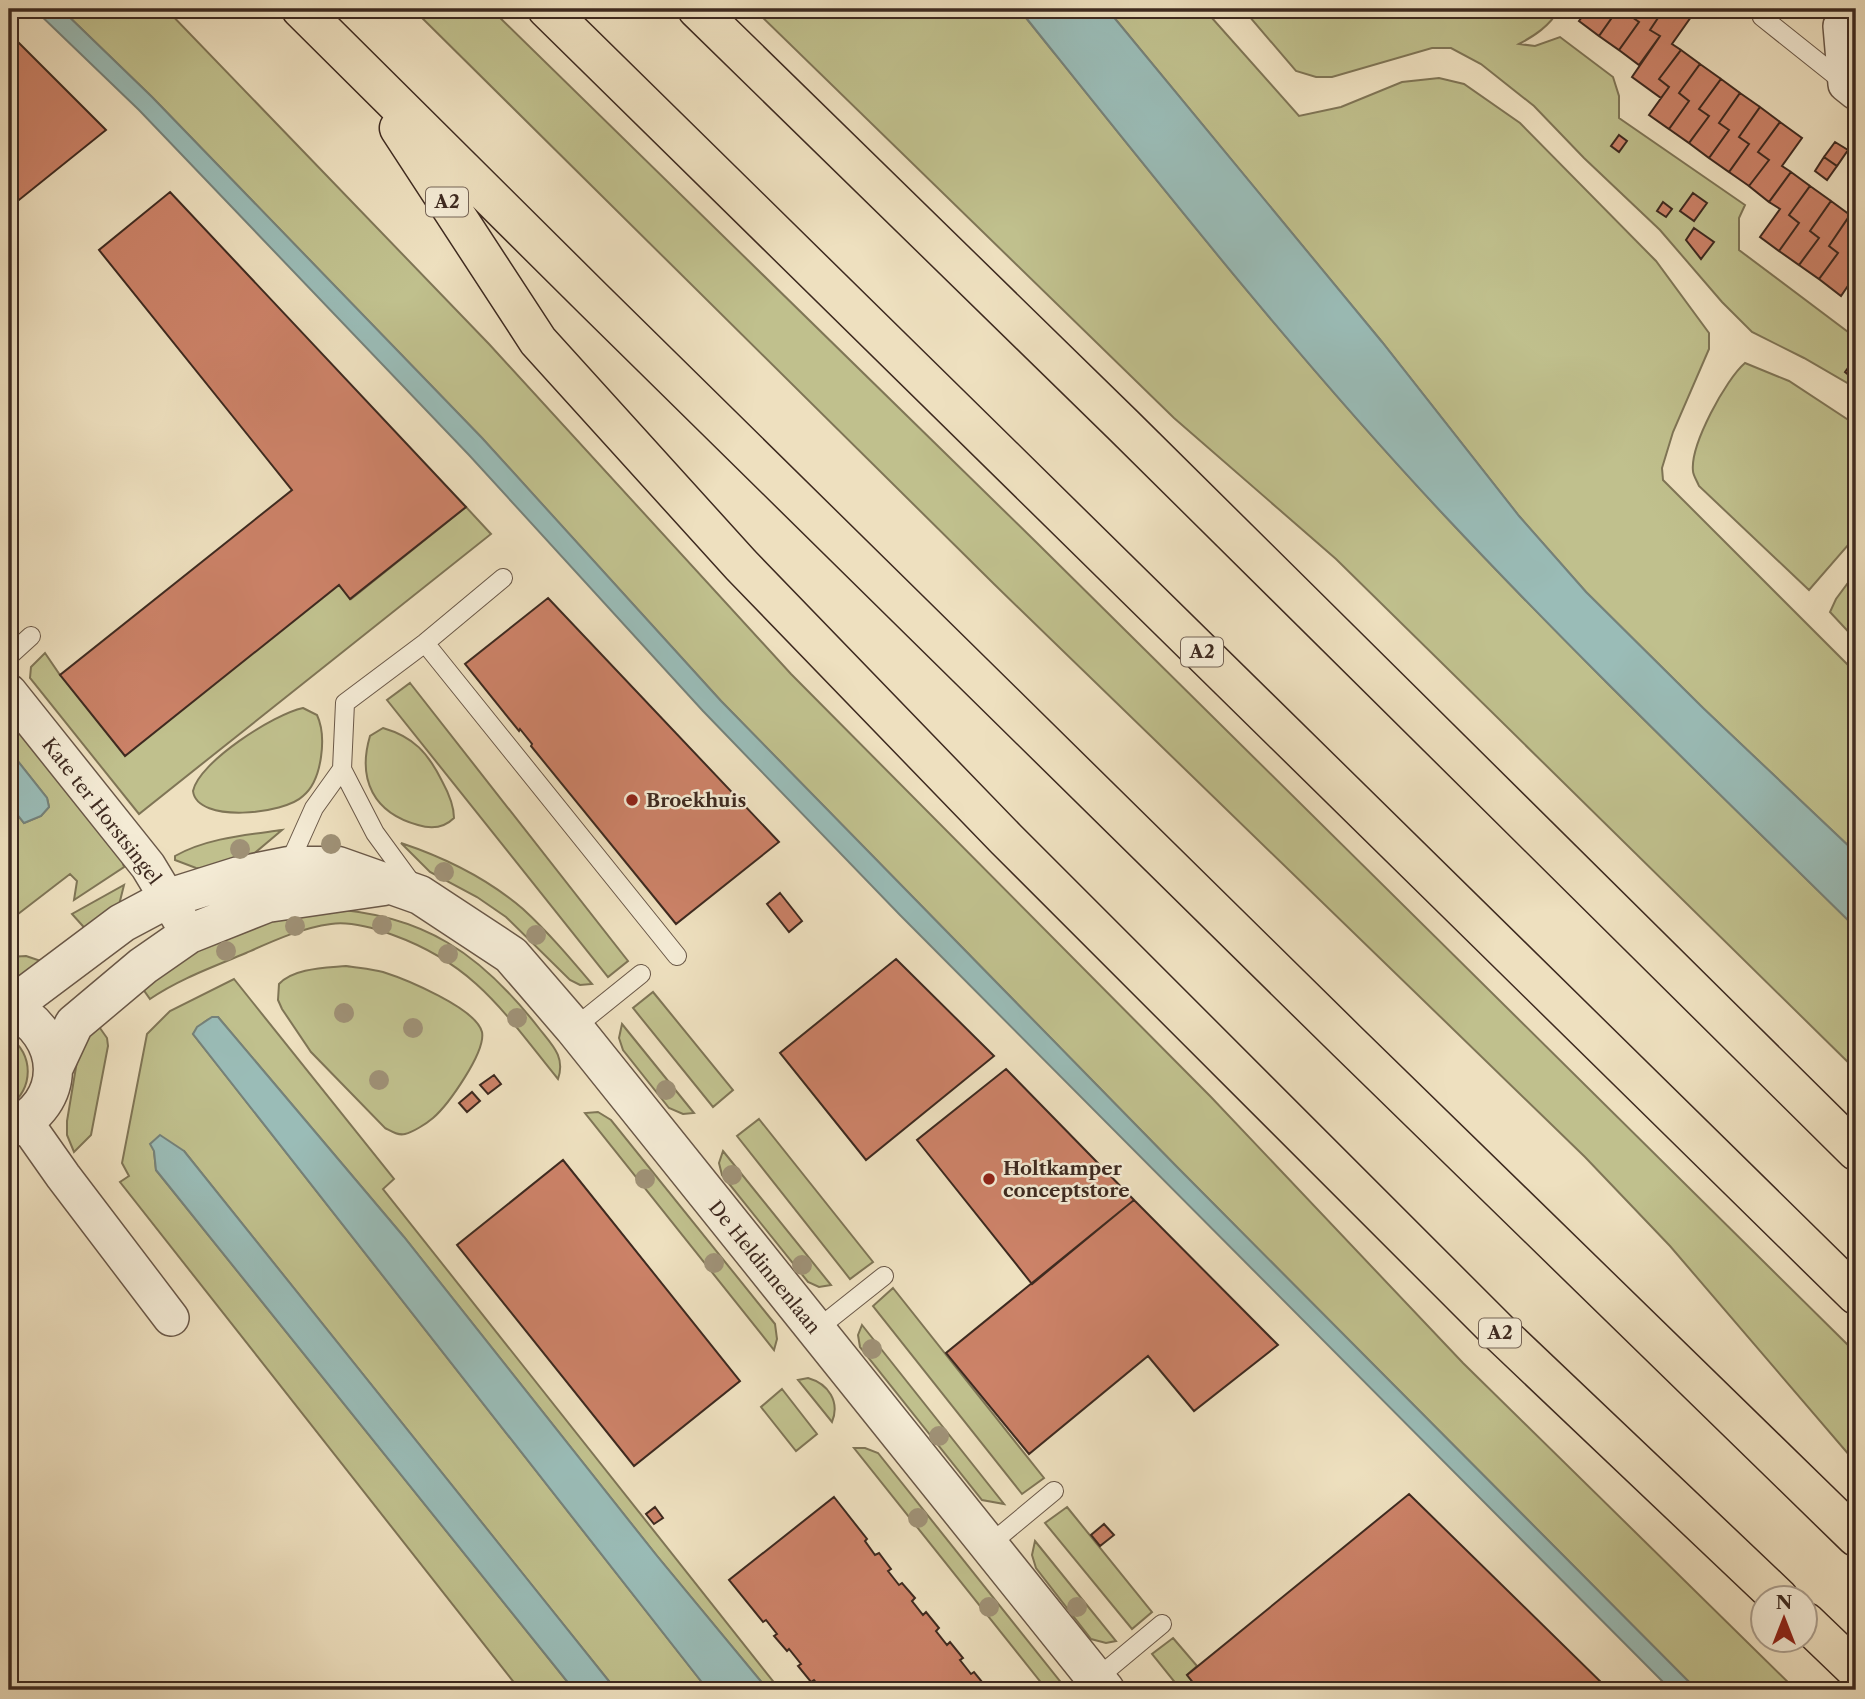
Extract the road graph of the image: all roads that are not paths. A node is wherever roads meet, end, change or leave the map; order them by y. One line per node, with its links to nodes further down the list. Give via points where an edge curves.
1 (301, 9): 6 (highway, A2)
2 (547, 9): 26 (highway, A2)
3 (697, 9): 24 (highway)
4 (1764, 9): 7 (lane, via 1762,17)
5 (1853, 9): 7 (street, via 1841,26)
6 (356, 62): 30 (highway, A2); 32 (highway, A2, via 538,341 741,565 1006,839 1502,1335)
7 (1851, 88)
8 (503, 578): 10 (lane)
9 (31, 636): 11 (lane)
10 (425, 643): 13 (lane, via 345,703); 18 (lane)
11 (9, 656)
12 (9, 692): 16 (street, Kate ter Horstsingel)
13 (342, 769): 14 (lane, via 314,808); 15 (lane)
14 (288, 866): 15 (street, De Heldinnenlaan, via 338,866); 16 (street, De Heldinnenlaan)
15 (405, 890): 17 (street, via 267,903); 21 (street, De Heldinnenlaan, via 511,955)
16 (169, 898): 17 (street, Kate ter Horstsingel); 20 (street, De Heldinnenlaan, via 122,923)
17 (189, 934): 22 (street, via 74,1024)
18 (677, 956)
19 (641, 974): 21 (lane)
20 (9, 1007): 22 (street, via 41,1031)
21 (574, 1028): 28 (street, De Heldinnenlaan)
22 (53, 1069): 23 (street, via 50,1090 40,1108)
23 (17, 1125): 27 (street, via 63,1176)
24 (1856, 1151)
25 (884, 1276): 28 (lane)
26 (1856, 1295)
27 (171, 1318)
28 (816, 1330): 31 (street, De Heldinnenlaan)
29 (1054, 1491): 31 (lane)
30 (1856, 1537)
31 (989, 1545): 36 (street, De Heldinnenlaan)
32 (1764, 1584)
33 (1162, 1625): 36 (lane)
34 (1820, 1636): 35 (highway)
35 (1856, 1670)
36 (1101, 1685)

